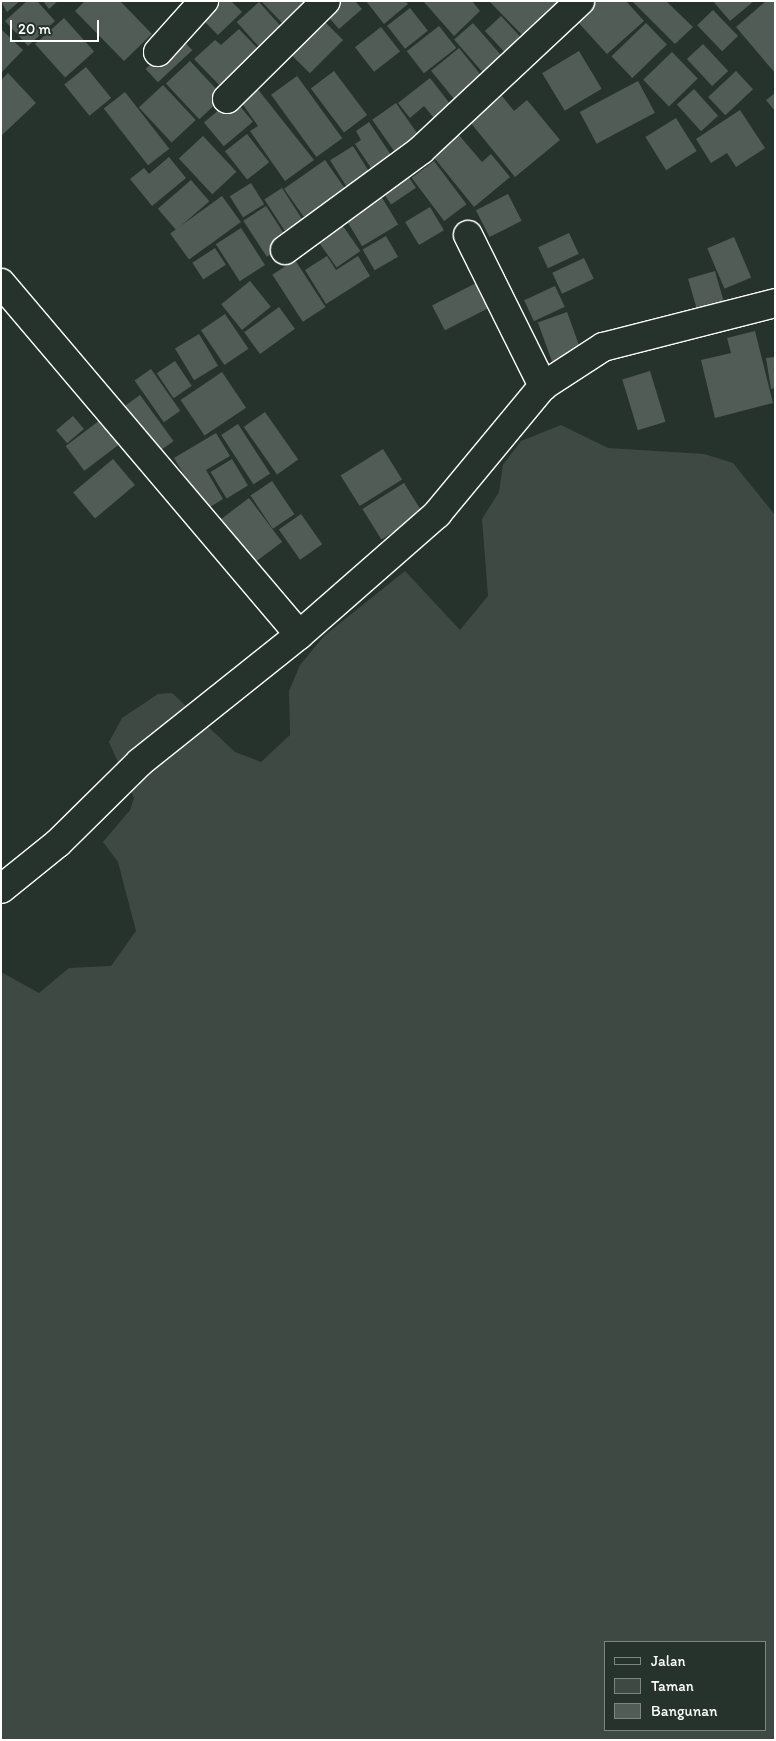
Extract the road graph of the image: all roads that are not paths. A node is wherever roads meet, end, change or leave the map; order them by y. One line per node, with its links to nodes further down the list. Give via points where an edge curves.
1 (204, 1): 4 (street)
2 (326, 1): 5 (street)
3 (580, 1): 7 (street, via 421,150)
4 (158, 52)
5 (227, 99)
6 (468, 235): 10 (street)
7 (285, 250)
8 (1, 283): 11 (street)
9 (775, 303): 10 (street, via 603,347)
10 (543, 386): 11 (street, via 437,514)
11 (299, 636): 12 (street, via 140,762 58,843)
12 (1, 889)

